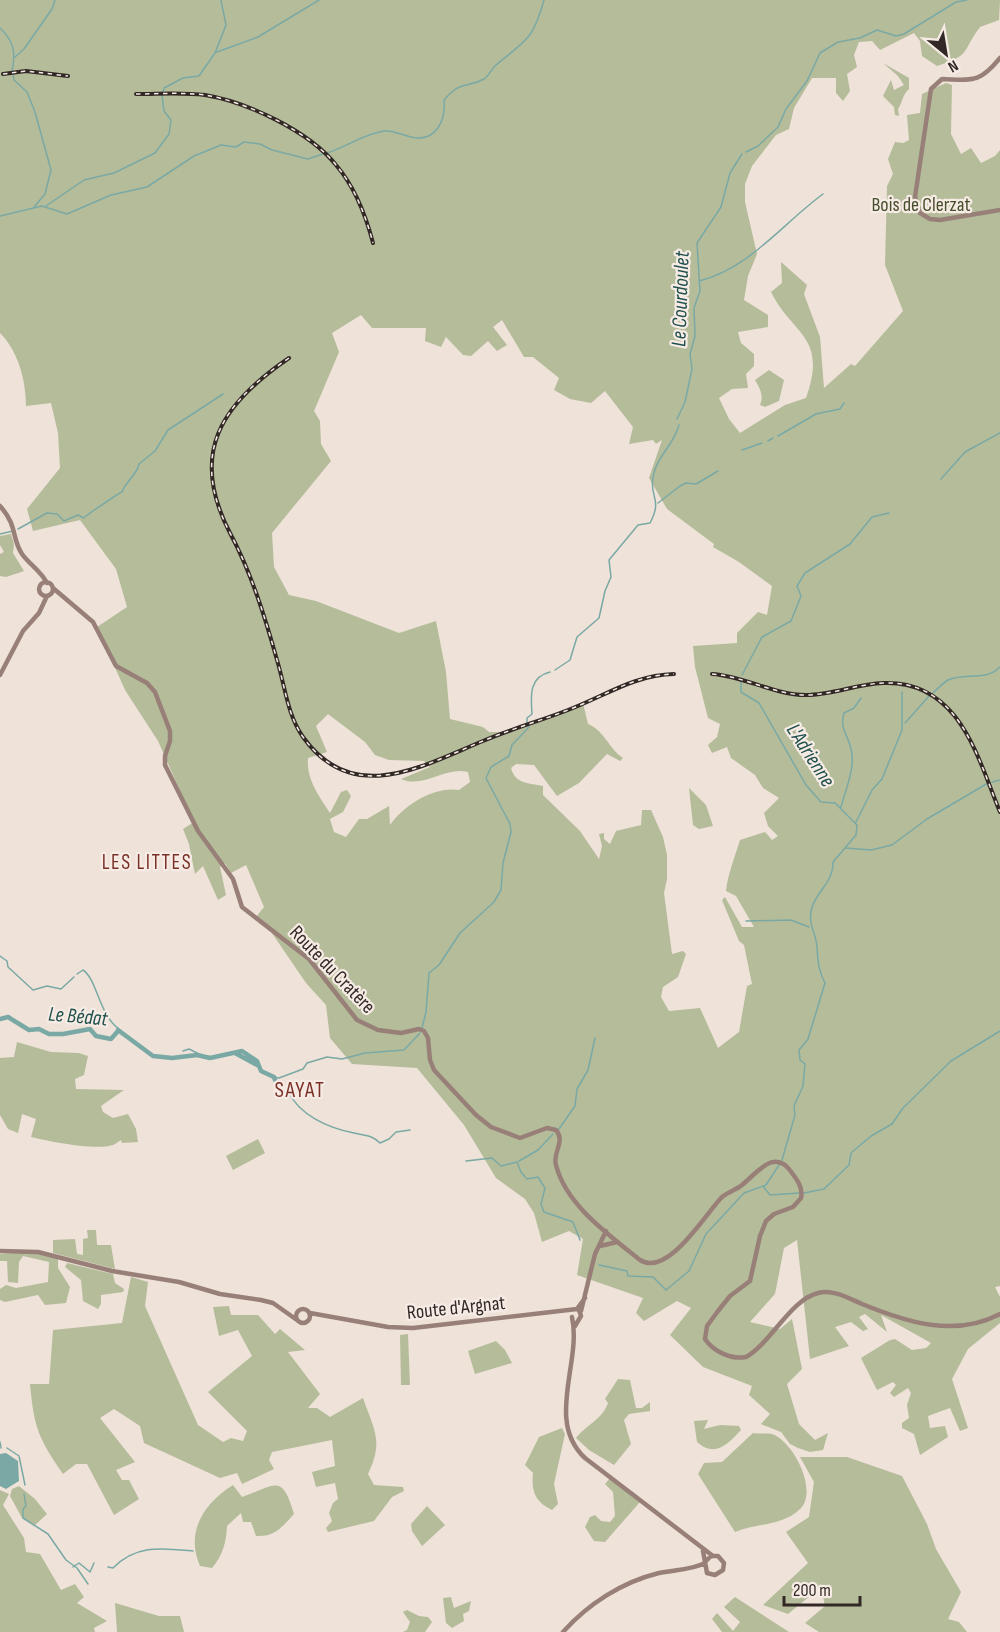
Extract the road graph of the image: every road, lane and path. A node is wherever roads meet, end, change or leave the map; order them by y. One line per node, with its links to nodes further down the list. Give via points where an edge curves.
1 (1000, 58): 2 (main road, via 979,78 963,82 942,79 931,89 915,197 920,213 934,220)
2 (1000, 210)
3 (0, 506): 4 (main road, via 13,524 24,556 40,571)
4 (45, 583): 5 (main road); 5 (main road, via 39,590)
5 (48, 593): 6 (main road); 7 (main road, Route du Cratère, via 64,595 93,622 115,665 153,690 170,731 166,766 194,823 233,879 245,910 305,955 363,1024 389,1032 423,1031 428,1038 431,1064 439,1076 494,1129 520,1138 546,1128 557,1131 560,1141 555,1164 565,1188 576,1204)
6 (0, 675)
7 (606, 1231): 8 (main road); 9 (main road)
8 (618, 1242): 9 (main road, via 606,1242); 15 (main road, via 644,1262 656,1262 690,1238 722,1197 767,1163 777,1161 795,1177 802,1190 801,1198 763,1225 750,1281 730,1296 705,1330 710,1345 728,1356 746,1357 803,1301 822,1292 914,1323 967,1326)
9 (597, 1248): 12 (main road, via 585,1298)
10 (0, 1251): 14 (main road, via 38,1252 179,1282 270,1302)
11 (559, 1310): 12 (main road, Route d'Argnat); 16 (main road, Route d'Argnat, via 413,1328); 17 (main road)
12 (577, 1310): 17 (main road); 17 (main road)
13 (297, 1312): 14 (main road); 16 (main road, via 305,1309); 18 (main road)
14 (287, 1313): 18 (main road)
15 (1000, 1314)
16 (310, 1315): 18 (main road, via 306,1323)
17 (574, 1317): 19 (main road, via 566,1414 573,1441 585,1458 687,1533)
18 (297, 1320)
19 (703, 1551): 20 (main road); 21 (main road)
20 (713, 1556): 21 (main road); 23 (main road, via 722,1560 723,1570 714,1575)
21 (705, 1562): 22 (main road); 23 (main road)
22 (692, 1567): 23 (main road); 24 (main road, via 652,1575 621,1588 588,1608)
23 (705, 1569)
24 (563, 1632)

